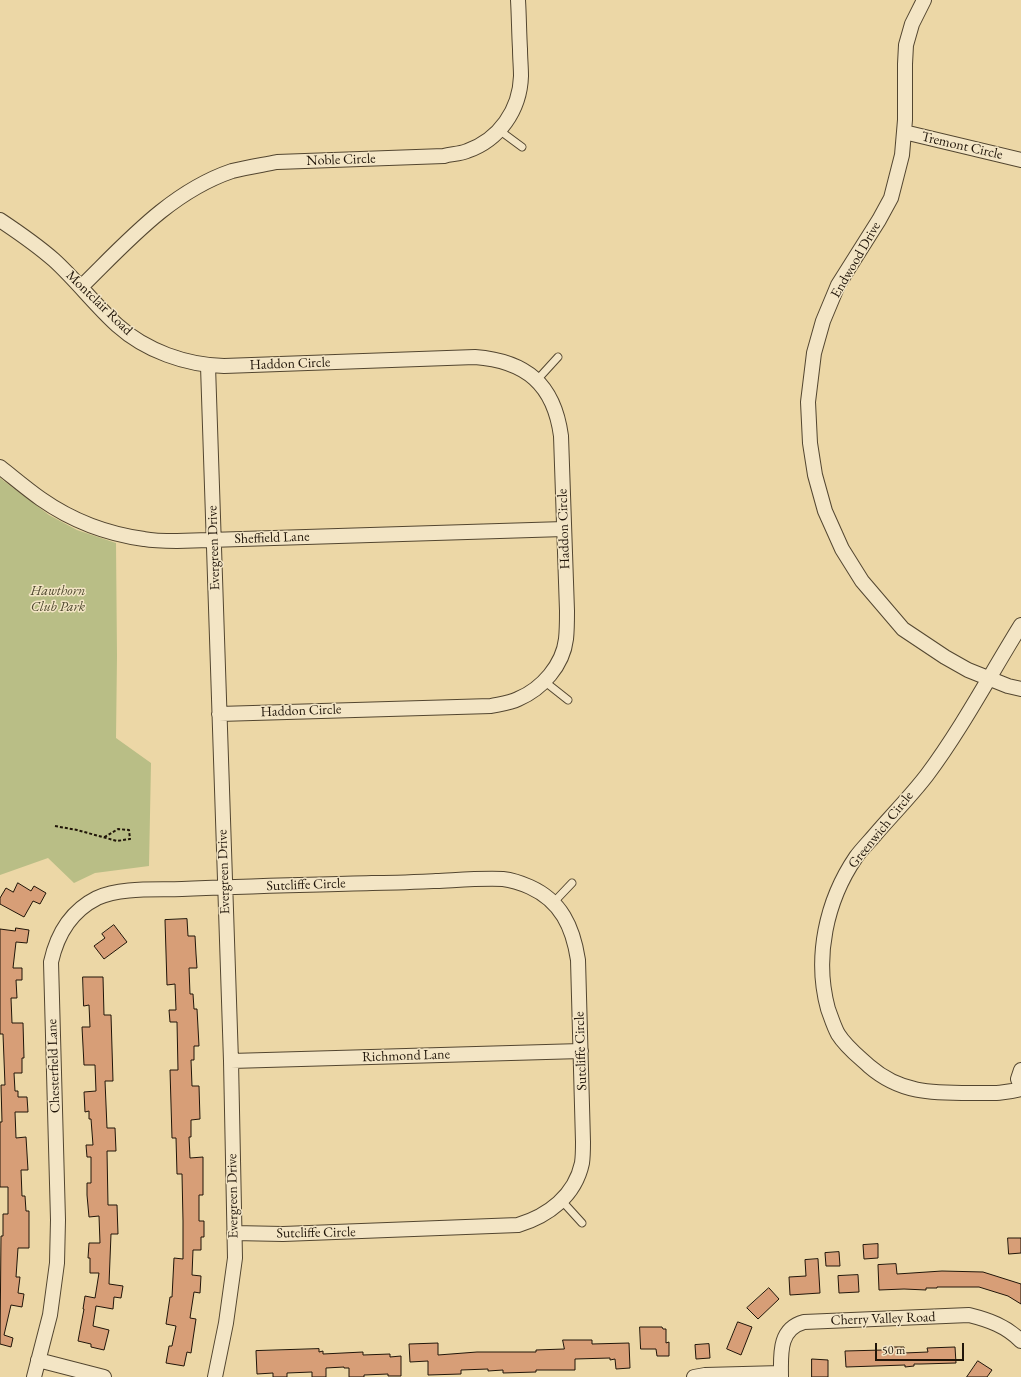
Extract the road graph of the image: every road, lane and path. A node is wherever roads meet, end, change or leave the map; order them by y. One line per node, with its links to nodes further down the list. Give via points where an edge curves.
1 (518, 0): 3 (street, Noble Circle, via 521,77 519,93 509,118)
2 (924, 0): 4 (street, Endwood Drive, via 912,24 906,45)
3 (499, 130): 5 (lane); 8 (street, Noble Circle, via 475,148 444,156 277,162 232,172 197,186 174,201 153,217)
4 (904, 132): 6 (street, Tremont Circle); 16 (street, Endwood Drive, via 902,155 891,198 880,220 838,285 823,321 814,353 808,402 810,443 815,475 825,511 842,549 862,581 903,629 962,667)
5 (522, 147)
6 (1021, 160)
7 (0, 220): 8 (street, Montclair Road, via 54,260)
8 (81, 287): 10 (street, Montclair Road, via 119,326 144,344 174,358)
9 (558, 357): 11 (lane)
10 (208, 366): 11 (street, Haddon Circle, via 475,357 509,363); 14 (street, Evergreen Drive)
11 (537, 380): 13 (street, Haddon Circle, via 552,401 559,420)
12 (0, 467): 14 (street, Sheffield Lane, via 41,499 65,514 97,528 145,540)
13 (564, 529): 14 (street, Sheffield Lane); 17 (street, Haddon Circle, via 566,639 554,669)
14 (213, 540): 20 (street, Evergreen Drive)
15 (1021, 625): 16 (street, Greenwich Circle)
16 (989, 678): 18 (street, Endwood Drive); 29 (street, Greenwich Circle, via 926,775 856,856 835,899 827,925 822,974 824,994 838,1034 852,1051 890,1081 911,1089 933,1093 1005,1093)
17 (544, 681): 19 (lane); 20 (street, Haddon Circle, via 520,698 492,706)
18 (1021, 689)
19 (568, 700)
20 (219, 714): 24 (street, Evergreen Drive)
21 (55, 826): 22 (path)
22 (103, 838): 22 (path, via 117,841 130,839 129,830 118,829)
23 (572, 883): 25 (lane)
24 (224, 887): 25 (street, Sutcliffe Circle, via 504,879 530,887); 27 (street, Evergreen Drive); 34 (street, Chesterfield Lane, via 117,892 98,898 73,916 54,947 51,962 57,1263 50,1315)
25 (553, 903): 26 (street, Sutcliffe Circle, via 567,921 576,944)
26 (581, 1051): 27 (street, Richmond Lane); 30 (street, Sutcliffe Circle, via 582,1163 568,1194)
27 (231, 1061): 32 (street, Evergreen Drive)
28 (1021, 1070): 29 (street, Greenwich Circle, via 1018,1079)
29 (1021, 1088)
30 (562, 1201): 31 (lane); 32 (street, Sutcliffe Circle, via 545,1214 518,1226 283,1234)
31 (582, 1223)
32 (234, 1233): 38 (street, Evergreen Drive, via 235,1258 226,1323)
33 (1021, 1341): 35 (street, Cherry Valley Road, via 1002,1326 969,1315 804,1322 796,1324 787,1333 783,1342)
34 (38, 1360): 36 (street, Chesterfield Lane); 37 (street)
35 (781, 1375): 39 (street)
36 (34, 1377)
37 (104, 1377)
38 (214, 1377)
39 (694, 1377)

